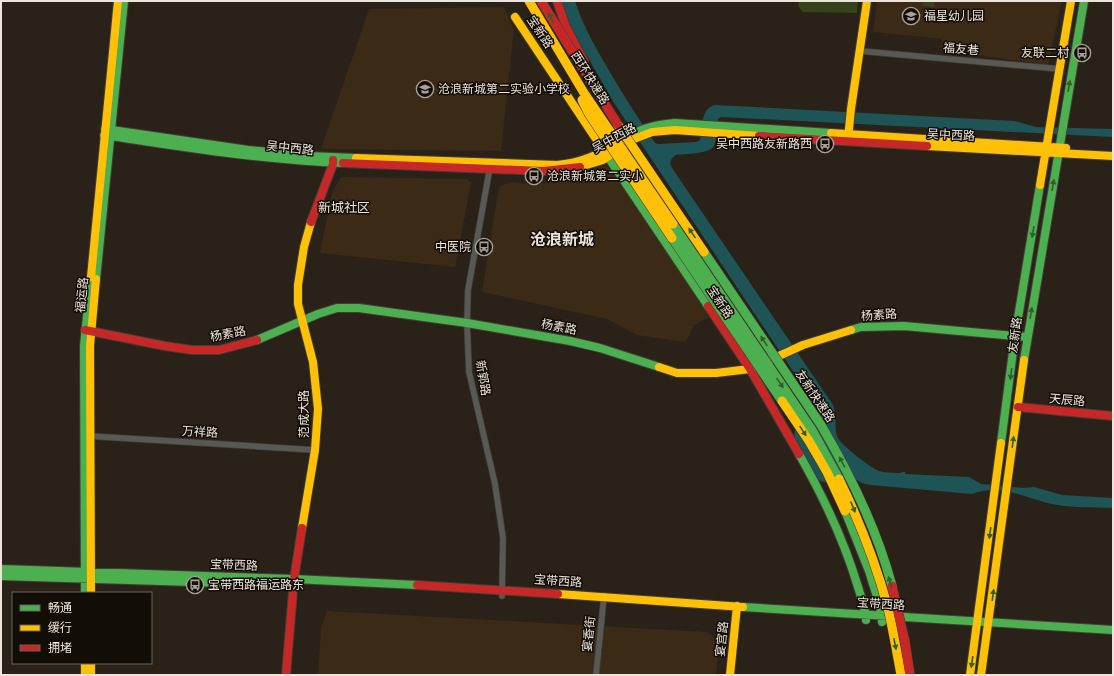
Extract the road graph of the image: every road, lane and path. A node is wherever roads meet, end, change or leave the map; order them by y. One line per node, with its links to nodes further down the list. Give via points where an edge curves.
1 (118, 1): 10 (main road, 福运路)
2 (124, 1): 10 (main road, 福运路)
3 (524, 1): 12 (main road, bridge); 21 (main road, bridge, via 578,91)
4 (529, 1): 12 (main road, 西环快速路, bridge)
5 (541, 1): 16 (main road, 西环快速路, one-way to 5, bridge)
6 (558, 1): 16 (main road, bridge, via 570,37)
7 (867, 1): 13 (main road)
8 (1071, 1): 14 (main road, 友新路)
9 (1084, 1): 20 (main road, 友新路, one-way to 9)
10 (120, 17): 17 (main road, 福运路)
11 (515, 17): 21 (main road, 宝新路)
12 (545, 28): 15 (main road, 西环快速路, bridge)
13 (860, 51): 14 (street, 福友巷); 18 (main road)
14 (1060, 69): 19 (main road, 友新路)
15 (584, 93): 21 (main road, bridge); 26 (main road, 西环快速路, bridge)
16 (620, 128): 24 (main road, 西环快速路, bridge)
17 (107, 132): 25 (main road, 吴中西路, via 258,157); 30 (main road, 福运路)
18 (848, 138): 19 (main road, 吴中西路); 21 (main road, 吴中西路, via 698,128 650,130)
19 (1047, 145): 20 (main road, 吴中西路); 31 (main road, 友新路, one-way to 31)
20 (1059, 146): 22 (main road, 吴中西路); 23 (main road, 吴中西路); 32 (main road, 友新路, one-way to 20)
21 (608, 150): 27 (main road, 吴中西路, via 588,159 563,164); 33 (main road, 宝新路); 49 (main road, one-way to 49, bridge, via 798,423 827,472 866,564)
22 (1113, 150)
23 (1113, 156)
24 (640, 157): 56 (main road, 友新快速路, one-way to 24, bridge, via 898,609 886,568 865,510 839,455)
25 (333, 161): 27 (main road, 吴中西路); 28 (main road, 范成大路, via 304,247 298,285 298,304)
26 (633, 165): 62 (main road, 友新快速路, one-way to 62, bridge, via 830,461 851,503 871,555 888,610)
27 (490, 166): 29 (street, 新郭路, via 468,290)
28 (302, 321): 29 (main road, 杨素路, via 337,308 359,308); 30 (main road, 杨素路, via 258,340 219,350 165,346); 37 (main road, 范成大路, via 313,362 318,409)
29 (467, 323): 33 (main road, 杨素路, via 585,344 677,373 716,373); 45 (street, 新郭路, via 469,372 495,484 502,531)
30 (88, 330): 36 (main road, 福运路)
31 (1016, 336): 32 (main road, 杨素路); 33 (main road, 杨素路, via 897,326 861,328 803,345); 50 (main road, 友新路, one-way to 50)
32 (1027, 338): 34 (main road, 友新路)
33 (750, 369): 48 (main road, 宝新路, via 829,511 847,552)
34 (1018, 407): 35 (main road, 天辰路); 51 (main road, 友新路, one-way to 34)
35 (1113, 416)
36 (86, 436): 37 (street, 万祥路); 40 (main road, 福运路)
37 (315, 450): 42 (main road, 范成大路)
38 (1, 569): 39 (main road, 宝带西路)
39 (14, 573): 40 (main road, 宝带西路); 41 (main road, 宝带西路)
40 (88, 575): 42 (main road, 宝带西路); 43 (main road, 福运路); 44 (main road, 福运路)
41 (1, 576)
42 (293, 582): 45 (main road, 宝带西路); 59 (main road, 范成大路)
43 (85, 592)
44 (91, 592)
45 (502, 593): 46 (main road, 宝带西路)
46 (604, 599): 47 (main road, 宝带西路); 60 (street, 宴香街)
47 (737, 609): 48 (main road, 宝带西路); 61 (main road, 宴宫路)
48 (866, 618): 49 (main road, 宝带西路)
49 (882, 619): 50 (main road, 宝带西路)
50 (977, 625): 51 (main road, 宝带西路); 63 (main road, 友新路, one-way to 63)
51 (988, 625): 52 (main road, 宝带西路); 53 (main road, 宝带西路); 64 (main road, 友新路)
52 (1113, 630)
53 (1113, 635)
54 (85, 664): 57 (main road)
55 (91, 664): 58 (main road)
56 (910, 673)
57 (85, 675)
58 (91, 675)
59 (286, 675)
60 (596, 675)
61 (730, 675)
62 (901, 675)
63 (970, 675)
64 (981, 675)

